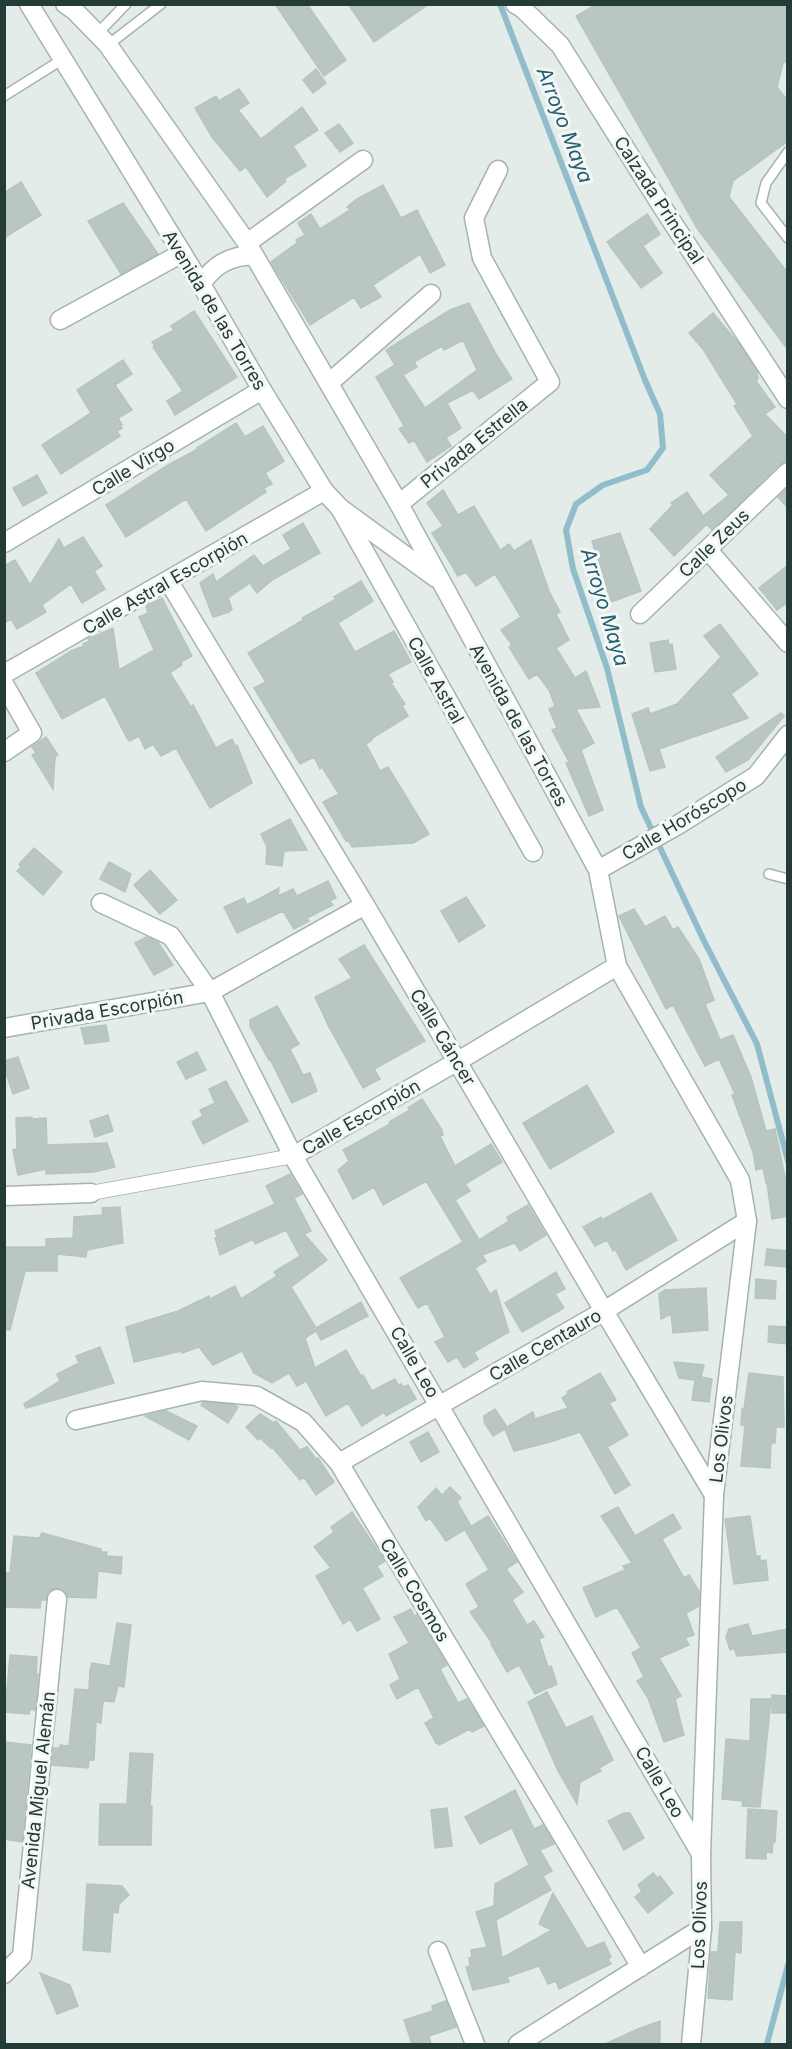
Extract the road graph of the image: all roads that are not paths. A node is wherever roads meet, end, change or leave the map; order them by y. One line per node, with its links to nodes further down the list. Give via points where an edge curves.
1 (29, 4): 7 (street, Avenida de las Torres)
2 (65, 4): 6 (street, Avenida de las Torres)
3 (126, 4): 6 (lane)
4 (160, 4): 6 (lane)
5 (519, 6): 20 (street, Calzada Principal, via 560,45)
6 (103, 39): 13 (street, Avenida de las Torres)
7 (63, 59): 8 (lane); 14 (street, Avenida de las Torres)
8 (4, 96)
9 (788, 152): 12 (lane, via 766,183 761,203)
10 (363, 160): 13 (street)
11 (498, 170): 23 (street, Privada Estrella, via 474,218 482,258 550,382)
12 (788, 238)
13 (251, 249): 15 (street, via 224,261); 18 (street, Avenida de las Torres)
14 (182, 253): 15 (street, Avenida de las Torres); 17 (street)
15 (201, 284): 19 (street, Avenida de las Torres)
16 (431, 294): 18 (street)
17 (60, 320)
18 (329, 383): 23 (street, Avenida de las Torres)
19 (262, 390): 22 (street, Avenida de las Torres); 25 (street, Calle Virgo)
20 (788, 399)
21 (788, 472): 26 (street, Calle Zeus)
22 (324, 491): 24 (street, Avenida de las Torres); 28 (street, Calle Astral Escorpión)
23 (399, 504): 27 (street, Avenida de las Torres)
24 (340, 508): 27 (street, Avenida de las Torres); 35 (street, Calle Astral)
25 (4, 543)
26 (708, 550): 29 (street, Calle Zeus); 30 (street)
27 (439, 581): 36 (street, Avenida de las Torres)
28 (169, 582): 31 (street, Calle Astral Escorpión); 40 (street, Calle Cáncer)
29 (640, 614)
30 (788, 643)
31 (4, 674)
32 (4, 684): 34 (street, via 32,734)
33 (788, 735): 36 (street, Calle Horóscopo, via 756,776)
34 (4, 752)
35 (532, 852)
36 (598, 870): 41 (street, Los Olivos)
37 (769, 874): 38 (lane)
38 (788, 879)
39 (101, 903): 42 (street, Calle Leo, via 171,936)
40 (365, 905): 42 (street); 44 (street, Calle Cáncer)
41 (617, 966): 44 (street, Calle Escorpión); 48 (street, Los Olivos, via 740,1180)
42 (210, 992): 43 (street, Privada Escorpión); 45 (street, Calle Leo)
43 (4, 1028)
44 (458, 1061): 45 (street, Calle Escorpión); 49 (street, Calle Cáncer)
45 (293, 1156): 46 (street, Calle Escorpión); 50 (street, Calle Leo)
46 (91, 1193): 47 (street, Calle Escorpión)
47 (4, 1196)
48 (747, 1221): 49 (street, Calle Centauro); 53 (street, Los Olivos)
49 (604, 1311): 50 (street, Calle Centauro); 53 (street, Calle Cáncer)
50 (440, 1406): 52 (street, Calle Centauro); 55 (street, Calle Leo)
51 (76, 1420): 52 (street, Calle Cosmos, via 202,1391 257,1396 303,1422)
52 (339, 1463): 58 (street, Calle Cosmos)
53 (714, 1495): 55 (street, Los Olivos)
54 (57, 1599): 59 (street, Avenida Miguel Alemán, via 22,1956)
55 (701, 1854): 56 (street, Los Olivos)
56 (702, 1928): 58 (street); 62 (street, Los Olivos)
57 (438, 1951): 60 (street)
58 (641, 1967): 61 (street)
59 (4, 1974)
60 (475, 2044)
61 (518, 2044)
62 (691, 2044)

